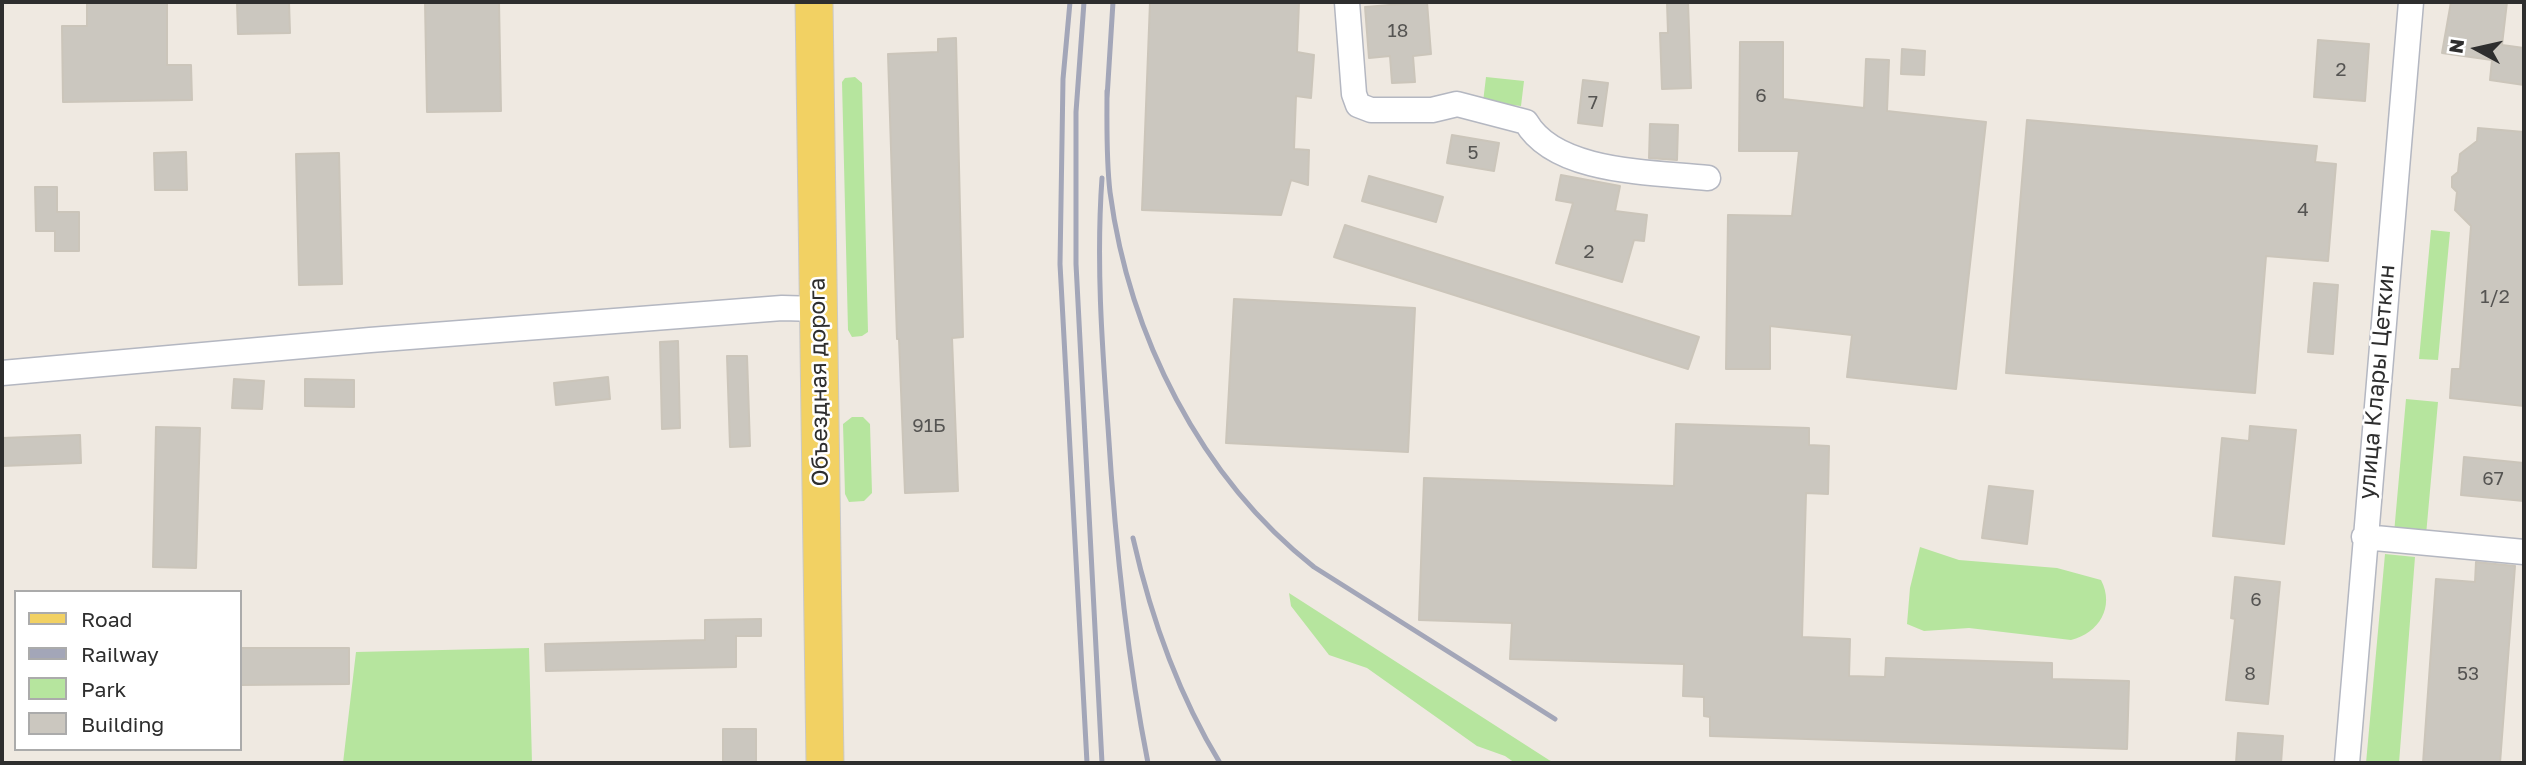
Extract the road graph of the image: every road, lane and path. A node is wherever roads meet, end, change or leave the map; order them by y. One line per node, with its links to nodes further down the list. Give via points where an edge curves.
1 (814, 2): 5 (main road, Объездная дорога)
2 (1347, 2): 4 (street, via 1358,105 1371,110 1432,110 1457,104 1526,122 1535,139 1604,167)
3 (2411, 2): 7 (street, улица Клары Цеткин)
4 (1708, 178)
5 (818, 309): 6 (street, via 370,340); 9 (main road, Объездная дорога)
6 (2, 373)
7 (2364, 537): 8 (street); 10 (street, улица Клары Цеткин)
8 (2524, 552)
9 (825, 763)
10 (2347, 763)

